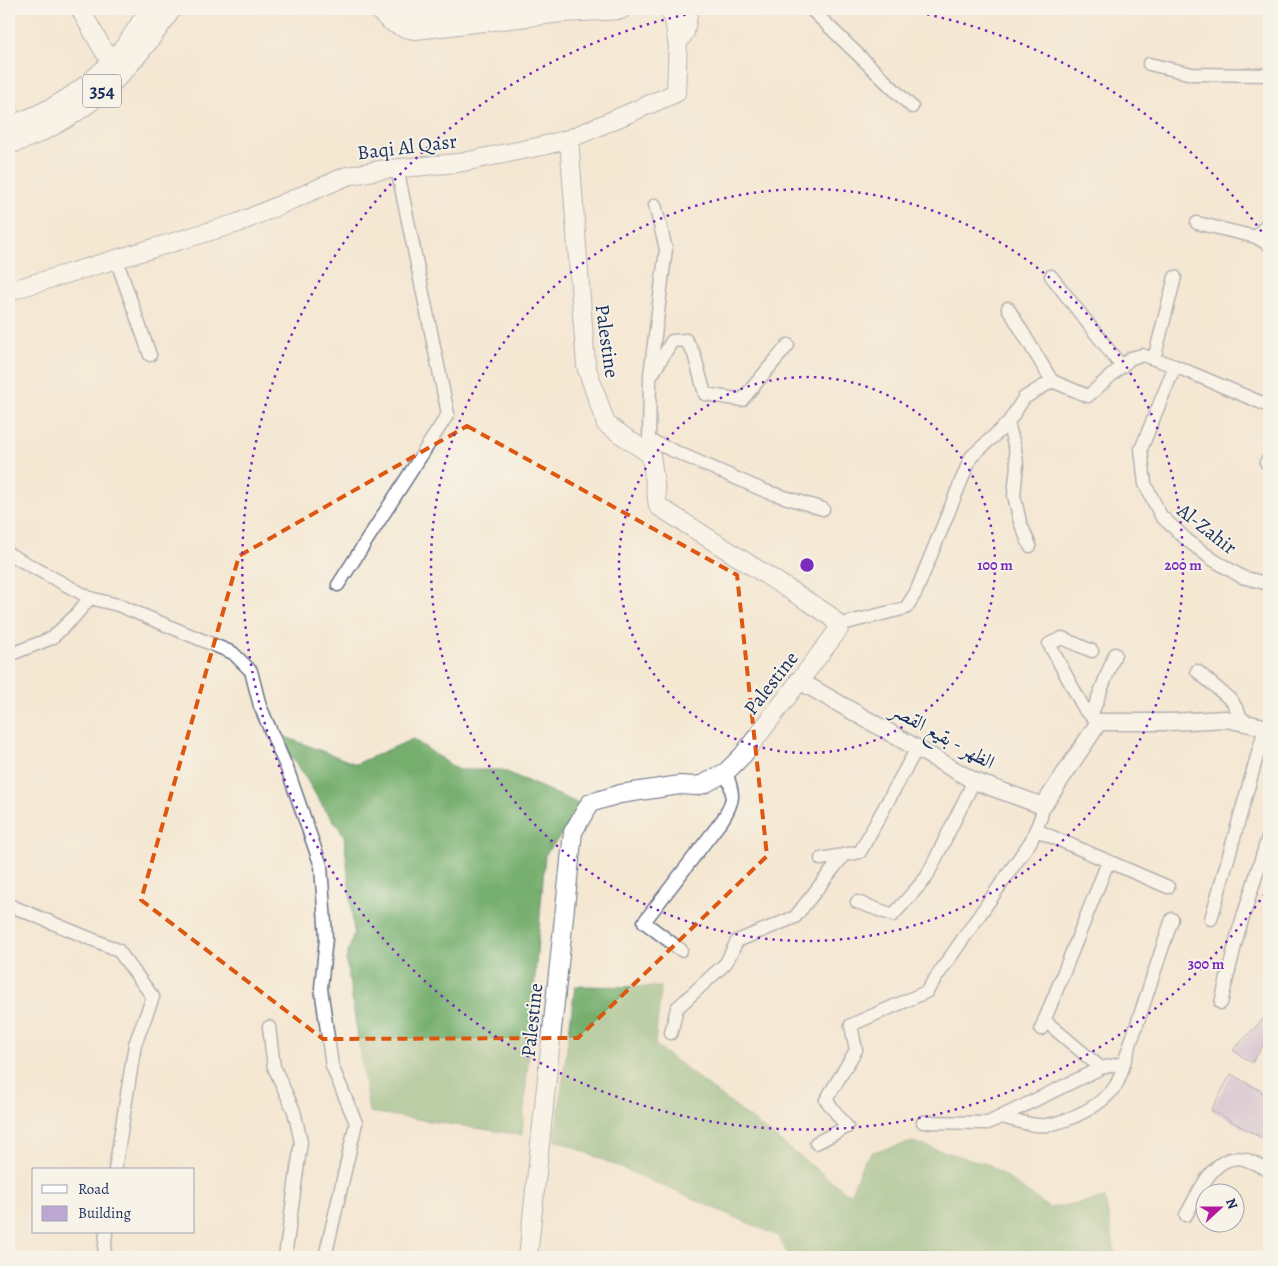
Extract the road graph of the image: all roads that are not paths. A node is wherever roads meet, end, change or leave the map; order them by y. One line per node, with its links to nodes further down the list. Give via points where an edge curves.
1 (80, 9): 13 (main road, via 105,53)
2 (150, 9): 13 (main road, 354)
3 (171, 9): 19 (main road, 354, via 127,69 98,95 50,126)
4 (379, 9): 7 (main road, via 391,22 402,28 415,29 562,12)
5 (406, 9): 6 (main road, via 450,15)
6 (505, 9)
7 (621, 9)
8 (670, 9): 12 (main road)
9 (681, 9): 12 (main road)
10 (688, 9): 12 (main road, via 684,32)
11 (811, 9): 16 (street)
12 (678, 41): 18 (main road, Baqi Al Qasr, via 676,93)
13 (118, 56): 17 (main road, 354, via 71,99)
14 (1149, 64): 15 (street, via 1192,74)
15 (1269, 75)
16 (912, 107)
17 (9, 126)
18 (569, 139): 20 (main road, Baqi Al Qasr, via 458,163); 40 (main road, Palestine, via 586,366 606,424)
19 (9, 144)
20 (397, 168): 26 (main road, Baqi Al Qasr, via 347,176 238,223); 45 (street, via 448,414)
21 (655, 205): 36 (street, via 666,249)
22 (1269, 222): 24 (street)
23 (1197, 223): 24 (street)
24 (1256, 237): 25 (street)
25 (1269, 245)
26 (116, 259): 29 (main road, Baqi Al Qasr); 32 (street)
27 (1051, 276): 35 (street)
28 (1175, 277): 33 (street)
29 (9, 291)
30 (1008, 308): 37 (street)
31 (788, 345): 36 (street, via 742,400 705,394 694,354 686,340 672,341)
32 (150, 355)
33 (1154, 359): 34 (street); 35 (street, via 1142,355 1131,358)
34 (1175, 366): 38 (street); 44 (street, Al-Zahir, via 1141,449 1145,484 1161,516 1187,540 1242,578)
35 (1122, 367): 37 (street, via 1088,396)
36 (650, 378): 40 (street)
37 (1052, 381): 39 (street, via 1024,398)
38 (1269, 406)
39 (1008, 423): 42 (street, via 1016,457 1014,495); 47 (street, via 971,457 916,592 906,608)
40 (649, 446): 41 (street, via 765,491); 47 (main road, via 658,506 829,615)
41 (823, 509)
42 (1030, 546)
43 (9, 554): 46 (street)
44 (1269, 584)
45 (338, 586)
46 (90, 598): 50 (street, via 52,638); 85 (street, via 118,605 233,653 251,671 260,706 288,771 321,866 326,938 321,988 330,1056 356,1123)
47 (838, 625): 52 (main road, Palestine, via 838,632)
48 (1092, 651): 53 (street, via 1062,638 1049,644 1085,710)
49 (1115, 654): 53 (street)
50 (9, 655)
51 (1198, 671): 54 (street, via 1232,701)
52 (798, 680): 56 (street, الظهر - بقيع القصر); 57 (main road, Palestine, via 743,755)
53 (1095, 719): 54 (street, via 1170,722 1226,719); 59 (street)
54 (1245, 724): 55 (street)
55 (1267, 728): 69 (street)
56 (917, 748): 58 (street, الظهر - بقيع القصر); 62 (street, via 860,852)
57 (726, 772): 70 (street, via 732,803 644,922); 86 (main road, Palestine, via 711,782 696,786 680,785 604,797 590,803 573,832)
58 (974, 781): 59 (street, الظهر - بقيع القصر); 66 (street, via 926,878 894,915)
59 (1043, 806): 60 (street)
60 (1036, 830): 64 (street); 78 (street, via 926,992 851,1025 856,1050 826,1100 847,1127)
61 (1269, 834): 71 (street, via 1238,933)
62 (844, 855): 63 (street); 73 (street, via 796,917 737,941 726,963 676,1008)
63 (821, 859)
64 (1108, 862): 65 (street); 75 (street, via 1042,1025)
65 (1168, 888)
66 (857, 902)
67 (9, 905): 79 (street, via 118,950 153,996 135,1044)
68 (1172, 919): 74 (street)
69 (1211, 919)
70 (680, 950)
71 (1221, 1003)
72 (269, 1027): 84 (street, via 274,1067 294,1111 300,1142)
73 (671, 1033)
74 (1124, 1063): 75 (street); 76 (street, via 1110,1093 1074,1116 1046,1125)
75 (1101, 1068): 76 (street)
76 (1001, 1117): 77 (street, via 988,1124)
77 (923, 1122)
78 (816, 1143)
79 (115, 1168)
80 (1269, 1170): 81 (street, via 1240,1159 1222,1163 1212,1172)
81 (1186, 1215)
82 (106, 1234): 83 (street)
83 (104, 1257)
84 (285, 1257)
85 (325, 1257)
86 (528, 1257)

